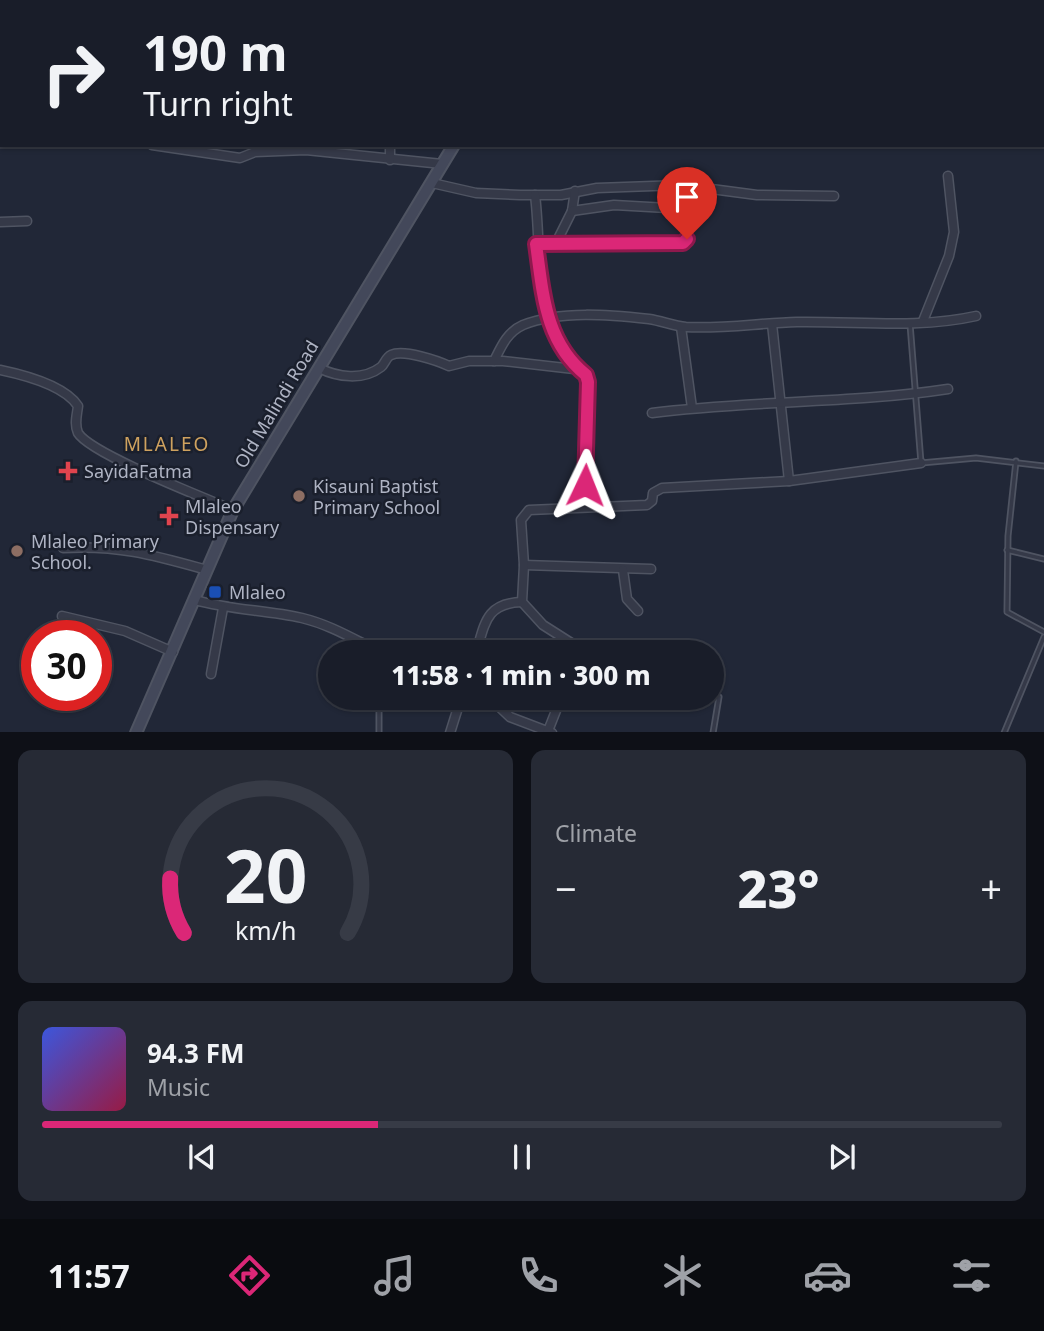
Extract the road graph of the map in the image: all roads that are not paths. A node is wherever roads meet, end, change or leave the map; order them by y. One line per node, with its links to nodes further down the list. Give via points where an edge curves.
1 (166, 147): 4 (street, via 240,158)
2 (390, 147): 5 (street)
3 (453, 147): 6 (main road, Old Malindi Road)
4 (290, 148): 5 (street)
5 (390, 160): 6 (street)
6 (442, 164): 8 (main road, Old Malindi Road)
7 (948, 176): 19 (street, via 954,232)
8 (432, 183): 10 (street, via 476,192); 24 (main road, Old Malindi Road)
9 (575, 191): 10 (street); 11 (street, via 681,185 757,195); 12 (street)
10 (535, 195): 15 (street)
11 (834, 196)
12 (572, 211): 16 (street); 16 (street, via 614,205 685,209 687,239 672,244)
13 (27, 221): 14 (street)
14 (0, 222)
15 (536, 244): 16 (street); 18 (street)
16 (555, 245)
17 (976, 316): 19 (street, via 946,323)
18 (547, 320): 22 (street, via 599,316 650,319); 23 (street, via 513,331); 25 (street)
19 (923, 321): 20 (street)
20 (910, 322): 21 (street); 28 (lane)
21 (772, 324): 22 (street); 29 (street)
22 (681, 327): 30 (street)
23 (494, 361): 24 (street, via 449,366 436,359 391,354 382,366 355,376); 25 (street)
24 (319, 368): 37 (main road, Old Malindi Road)
25 (574, 369): 36 (street, via 586,375 588,382)
26 (0, 370): 37 (street, via 69,397 78,406 78,432 107,453)
27 (948, 389): 28 (street)
28 (915, 394): 29 (street); 33 (lane)
29 (778, 404): 30 (street); 35 (street)
30 (692, 408): 31 (street)
31 (652, 413)
32 (1016, 461): 33 (lane, via 976,458); 34 (lane); 39 (lane)
33 (921, 463): 35 (street)
34 (1044, 466)
35 (789, 481): 36 (street, via 662,488 647,505)
36 (585, 507): 41 (street, via 534,508 523,513)
37 (233, 510): 43 (main road, Old Malindi Road)
38 (63, 548): 43 (street, via 102,545 132,549)
39 (1007, 550): 40 (lane); 50 (lane, via 1007,612)
40 (1044, 559)
41 (524, 565): 44 (street); 46 (street)
42 (651, 569): 44 (street)
43 (206, 570): 45 (main road, Old Malindi Road)
44 (623, 570): 48 (street, via 627,599)
45 (195, 600): 47 (street); 54 (main road, Old Malindi Road)
46 (522, 602): 52 (street, via 498,606 489,615); 53 (street, via 543,625)
47 (223, 608): 51 (street, via 304,619); 55 (street)
48 (638, 611)
49 (62, 616): 54 (street, via 125,631)
50 (1044, 634): 66 (lane)
51 (357, 640)
52 (480, 640)
53 (567, 640)
54 (173, 652): 61 (main road, Old Malindi Road)
55 (211, 674)
56 (379, 710): 62 (lane)
57 (457, 710): 63 (street)
58 (503, 710): 64 (street)
59 (557, 710): 64 (street)
60 (717, 710): 65 (lane)
61 (136, 732)
62 (379, 732)
63 (450, 732)
64 (550, 732)
65 (713, 732)
66 (1004, 732)

